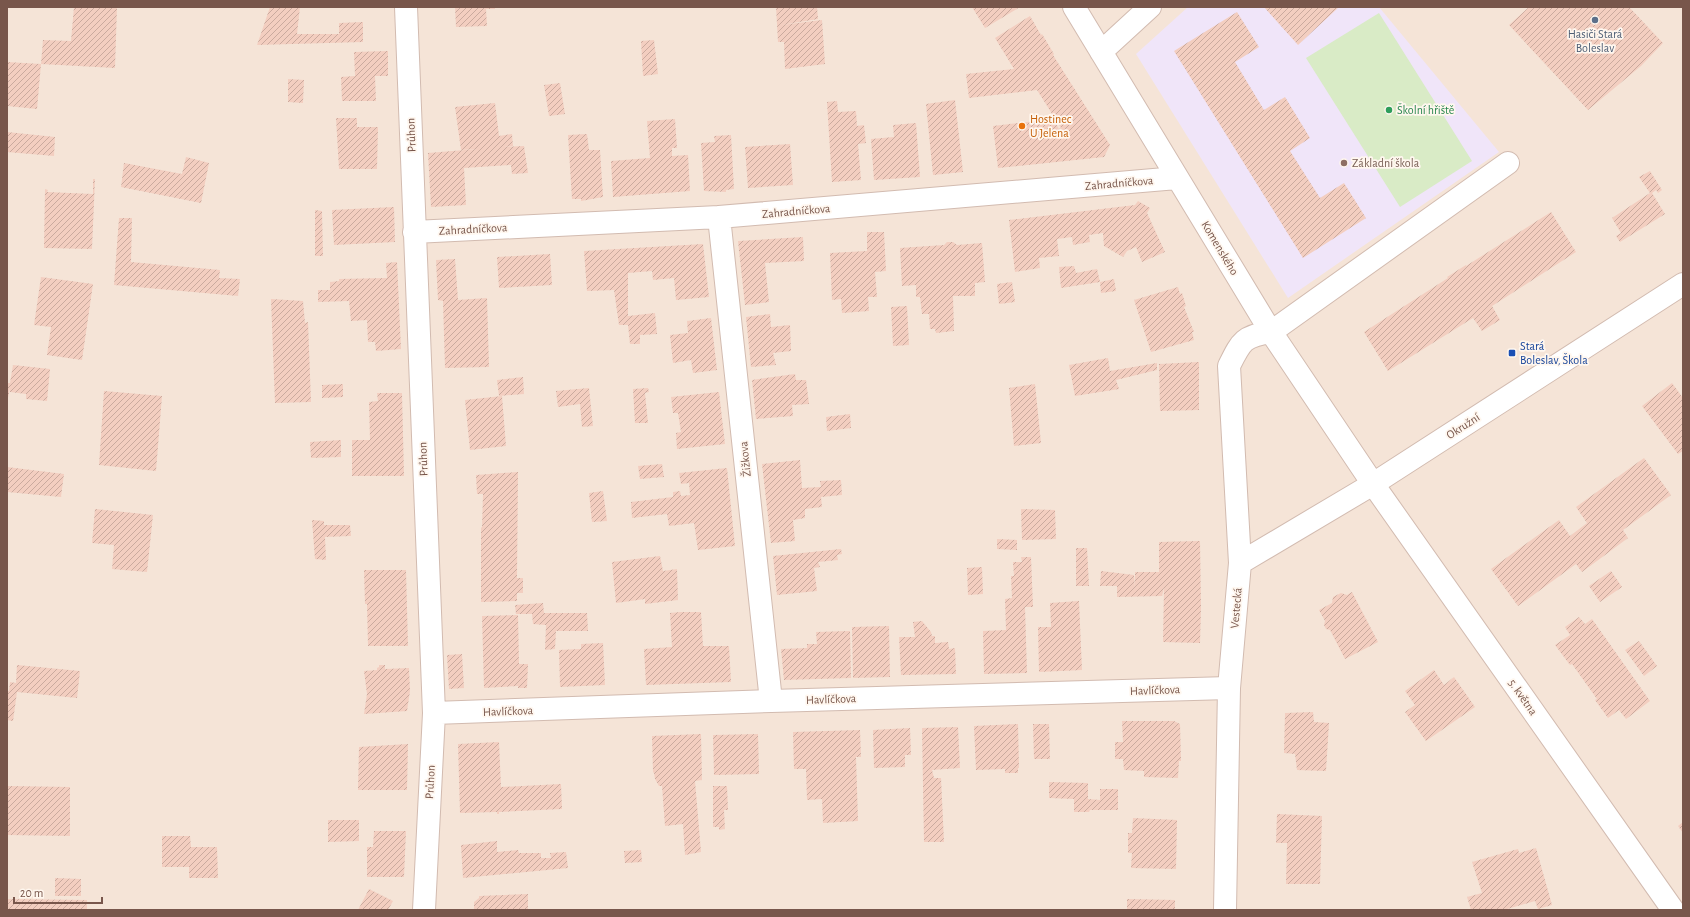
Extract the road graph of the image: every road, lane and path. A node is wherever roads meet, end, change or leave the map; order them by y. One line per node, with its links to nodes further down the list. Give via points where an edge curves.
1 (406, 7): 8 (street, Průhon)
2 (1074, 7): 4 (street, Komenského)
3 (1150, 7): 4 (street)
4 (1101, 52): 6 (street, Komenského)
5 (1508, 163): 10 (street)
6 (1177, 178): 7 (street, Zahradníčkova); 10 (street, Komenského)
7 (719, 217): 8 (street, Zahradníčkova); 14 (street, Žižkova)
8 (414, 232): 15 (street, Průhon)
9 (1683, 284): 11 (street, Okružní)
10 (1271, 332): 11 (street, Komenského); 12 (street, Vestecká, via 1255,334 1241,343 1228,366)
11 (1373, 484): 12 (street, Okružní); 18 (street, 5. května)
12 (1240, 563): 13 (street, Vestecká)
13 (1229, 688): 14 (street, Havlíčkova); 17 (street, Vestecká)
14 (771, 701): 15 (street, Havlíčkova)
15 (434, 713): 16 (street, Průhon)
16 (424, 910)
17 (1225, 910)
18 (1673, 910)

